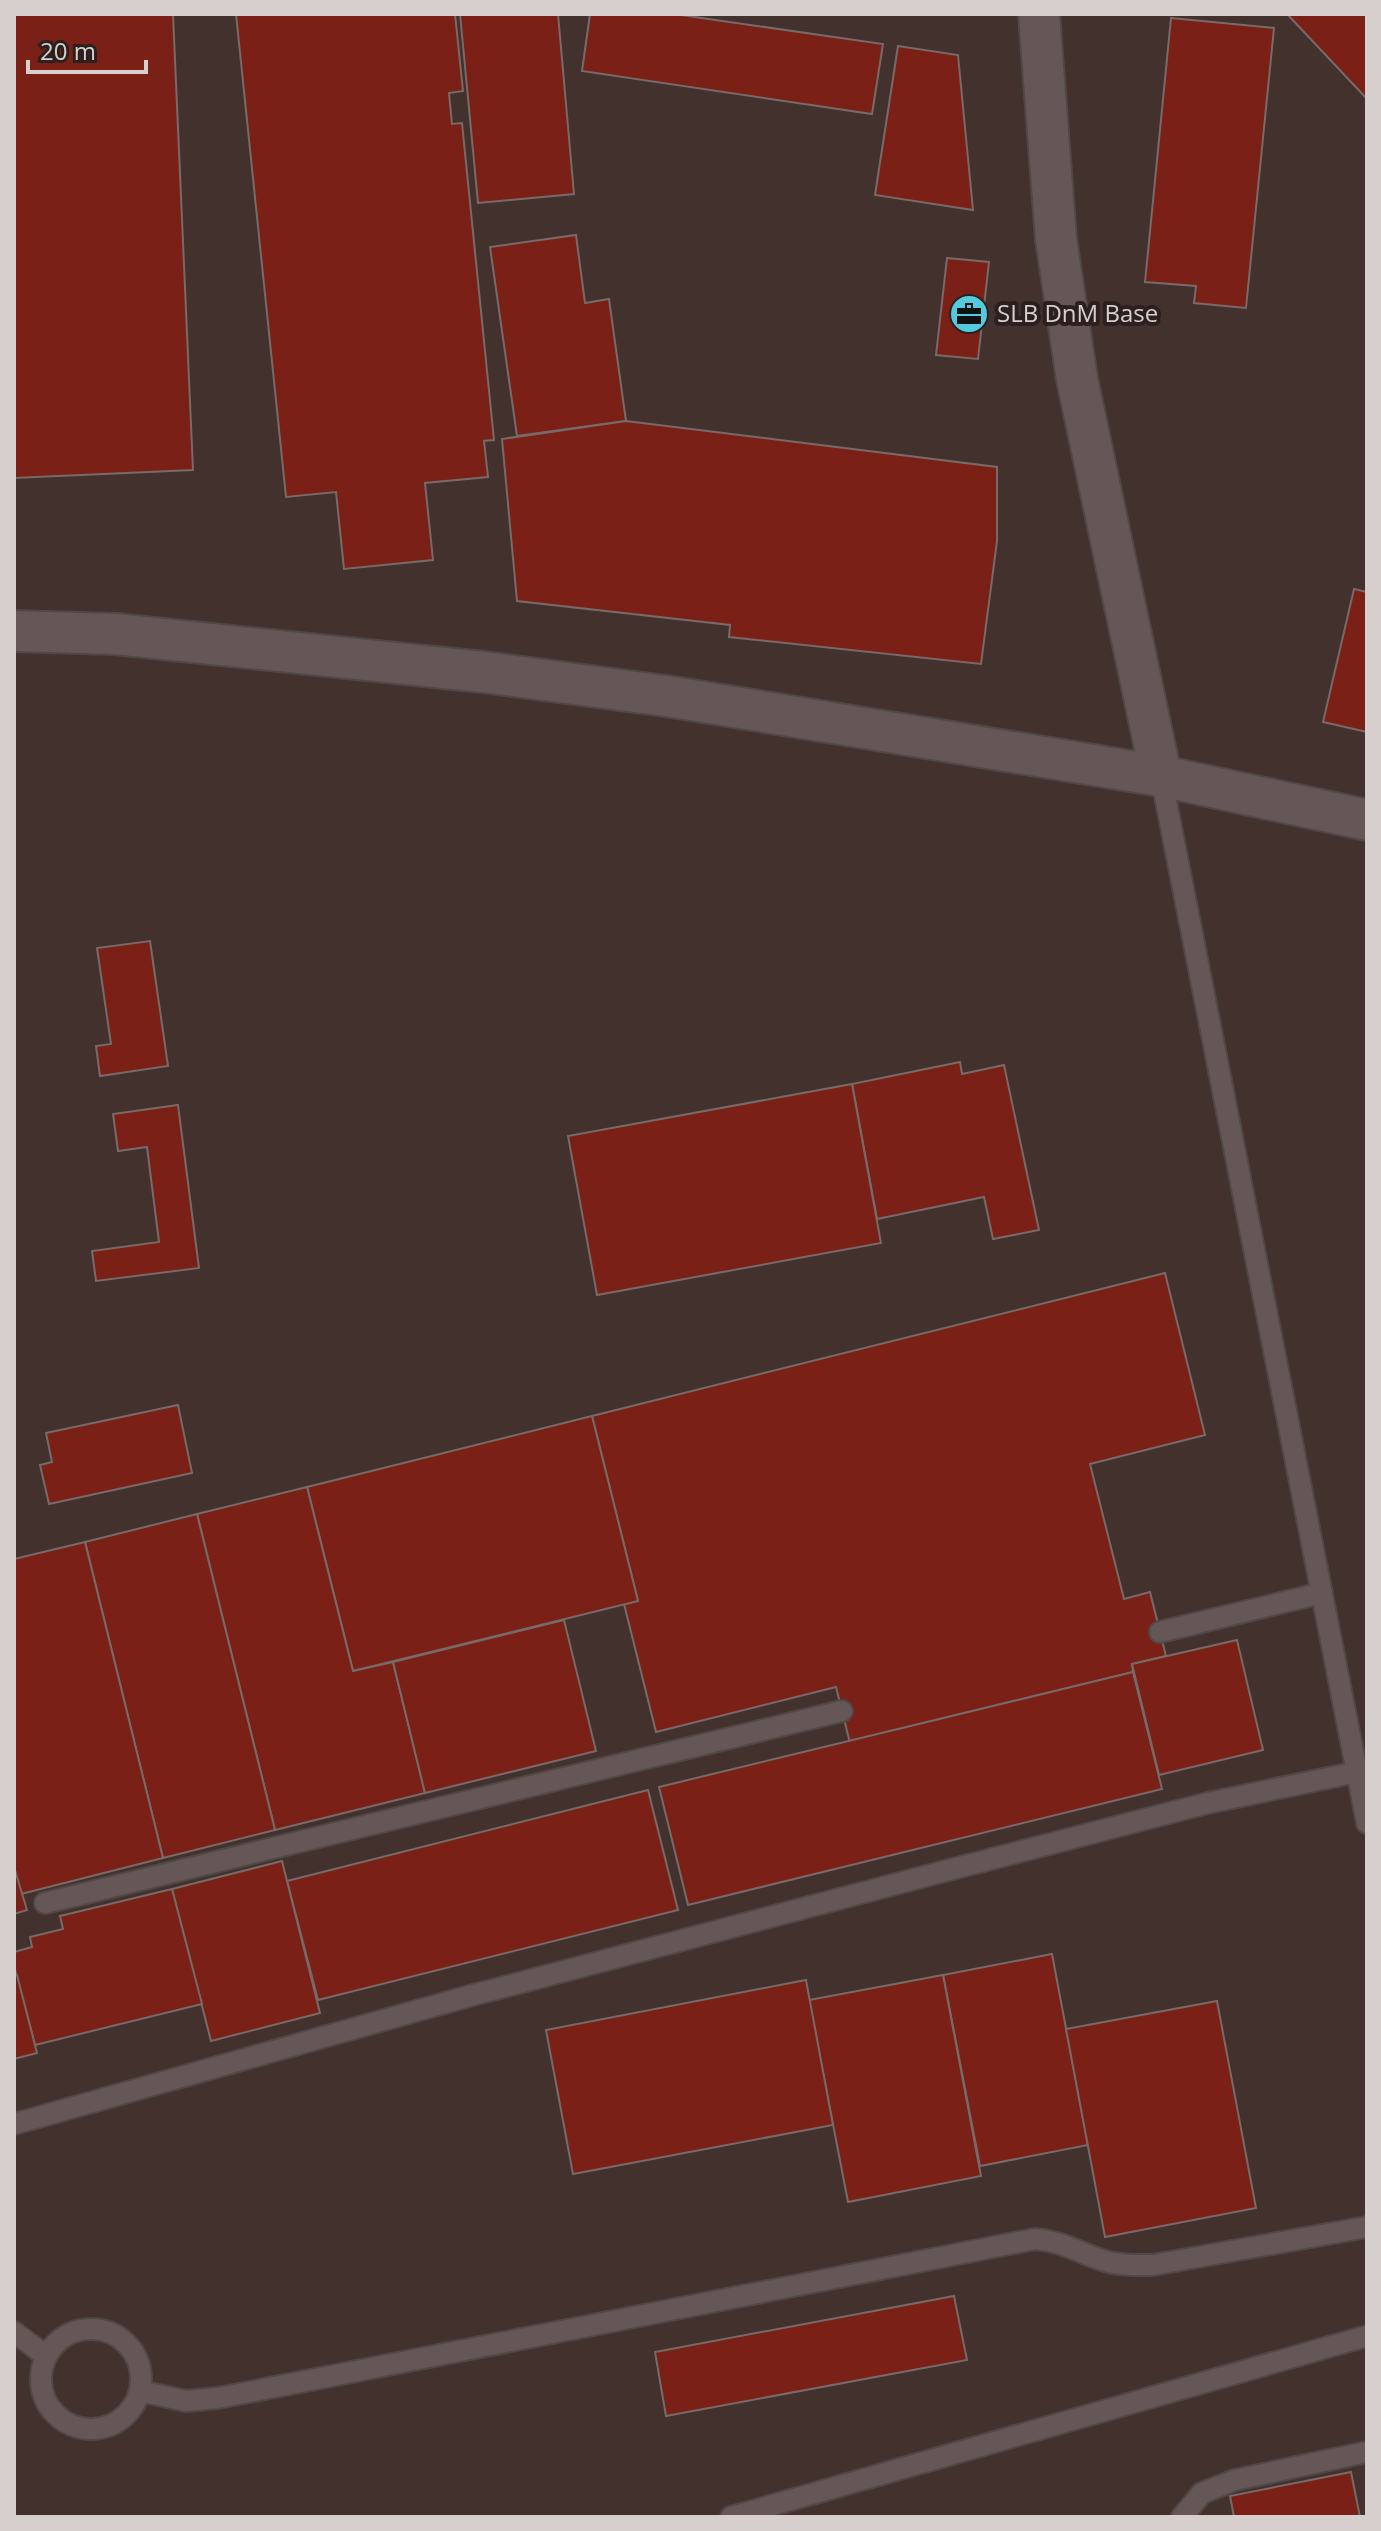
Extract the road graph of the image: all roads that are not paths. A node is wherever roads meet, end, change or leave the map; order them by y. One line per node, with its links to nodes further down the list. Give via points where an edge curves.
1 (1039, 14): 3 (street, via 1056,239 1077,379)
2 (14, 631): 3 (street, via 115,634 514,676)
3 (1161, 776): 4 (street); 5 (lane)
4 (1367, 820)
5 (1322, 1593): 6 (lane); 8 (lane)
6 (1160, 1632)
7 (842, 1711): 10 (lane)
8 (1357, 1772): 9 (lane); 11 (lane, via 1208,1803 919,1878)
9 (1367, 1823)
10 (45, 1903)
11 (14, 2124)
12 (1367, 2227): 16 (lane, via 1153,2265 1124,2265 1057,2240 1035,2239 218,2398 186,2401)
13 (14, 2332): 15 (lane)
14 (1367, 2336): 18 (lane)
15 (46, 2356): 16 (lane, via 70,2332 103,2329 130,2346 138,2360); 16 (lane, via 40,2373 44,2398 59,2419 75,2426 92,2429 123,2418)
16 (140, 2391)
17 (1367, 2452): 19 (lane, via 1235,2480 1202,2493)
18 (731, 2517)
19 (1182, 2517)

